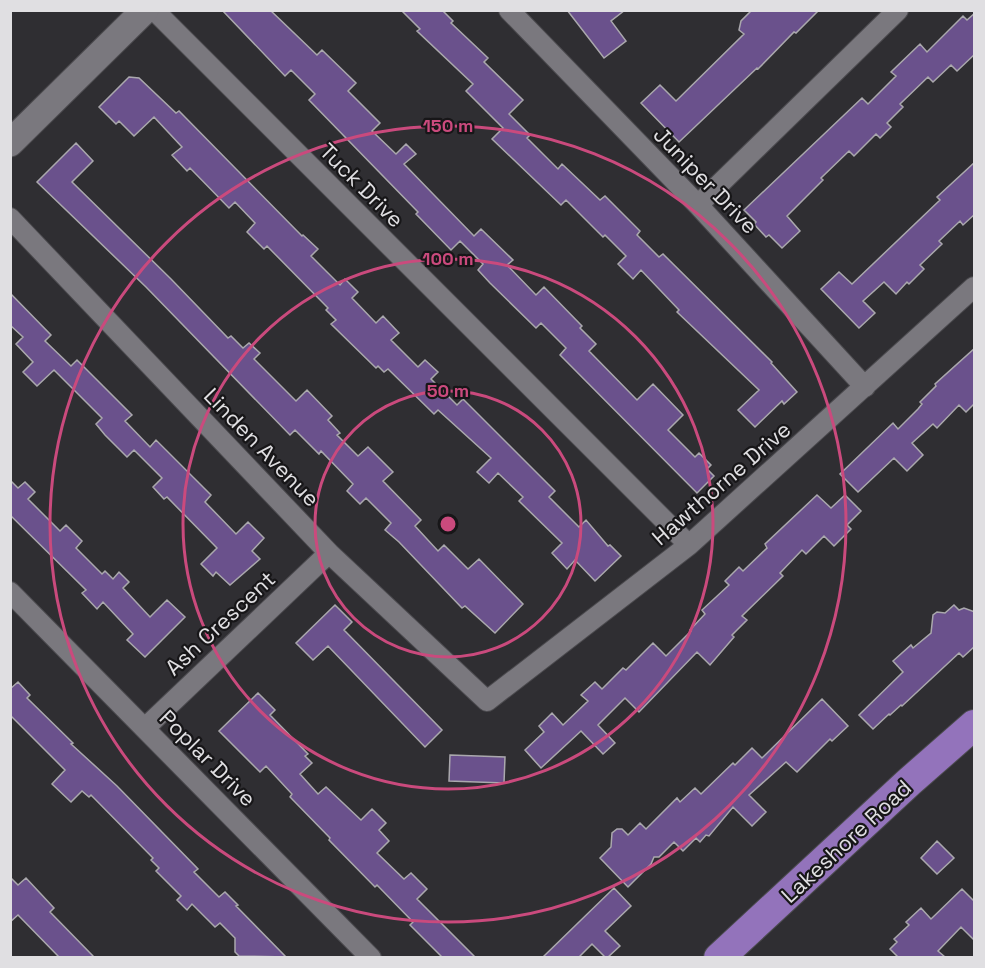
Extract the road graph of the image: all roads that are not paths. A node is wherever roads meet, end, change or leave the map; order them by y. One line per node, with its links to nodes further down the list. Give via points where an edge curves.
1 (145, 10): 5 (street)
2 (154, 10): 10 (street, Tuck Drive)
3 (509, 10): 6 (street, Juniper Drive)
4 (898, 10): 6 (street)
5 (10, 143)
6 (698, 205): 9 (street, Juniper Drive)
7 (10, 218): 11 (street, Linden Avenue)
8 (975, 287): 9 (street, Hawthorne Drive)
9 (865, 387): 10 (street, Hawthorne Drive)
10 (689, 545): 13 (street, Hawthorne Drive)
11 (329, 553): 13 (street, Linden Avenue); 15 (street, Ash Crescent)
12 (10, 592): 15 (street, Poplar Drive)
13 (487, 701)
14 (975, 725): 16 (main road, Lakeshore Road, via 909,782)
15 (145, 728): 17 (street, Poplar Drive)
16 (727, 955)
17 (371, 957)

